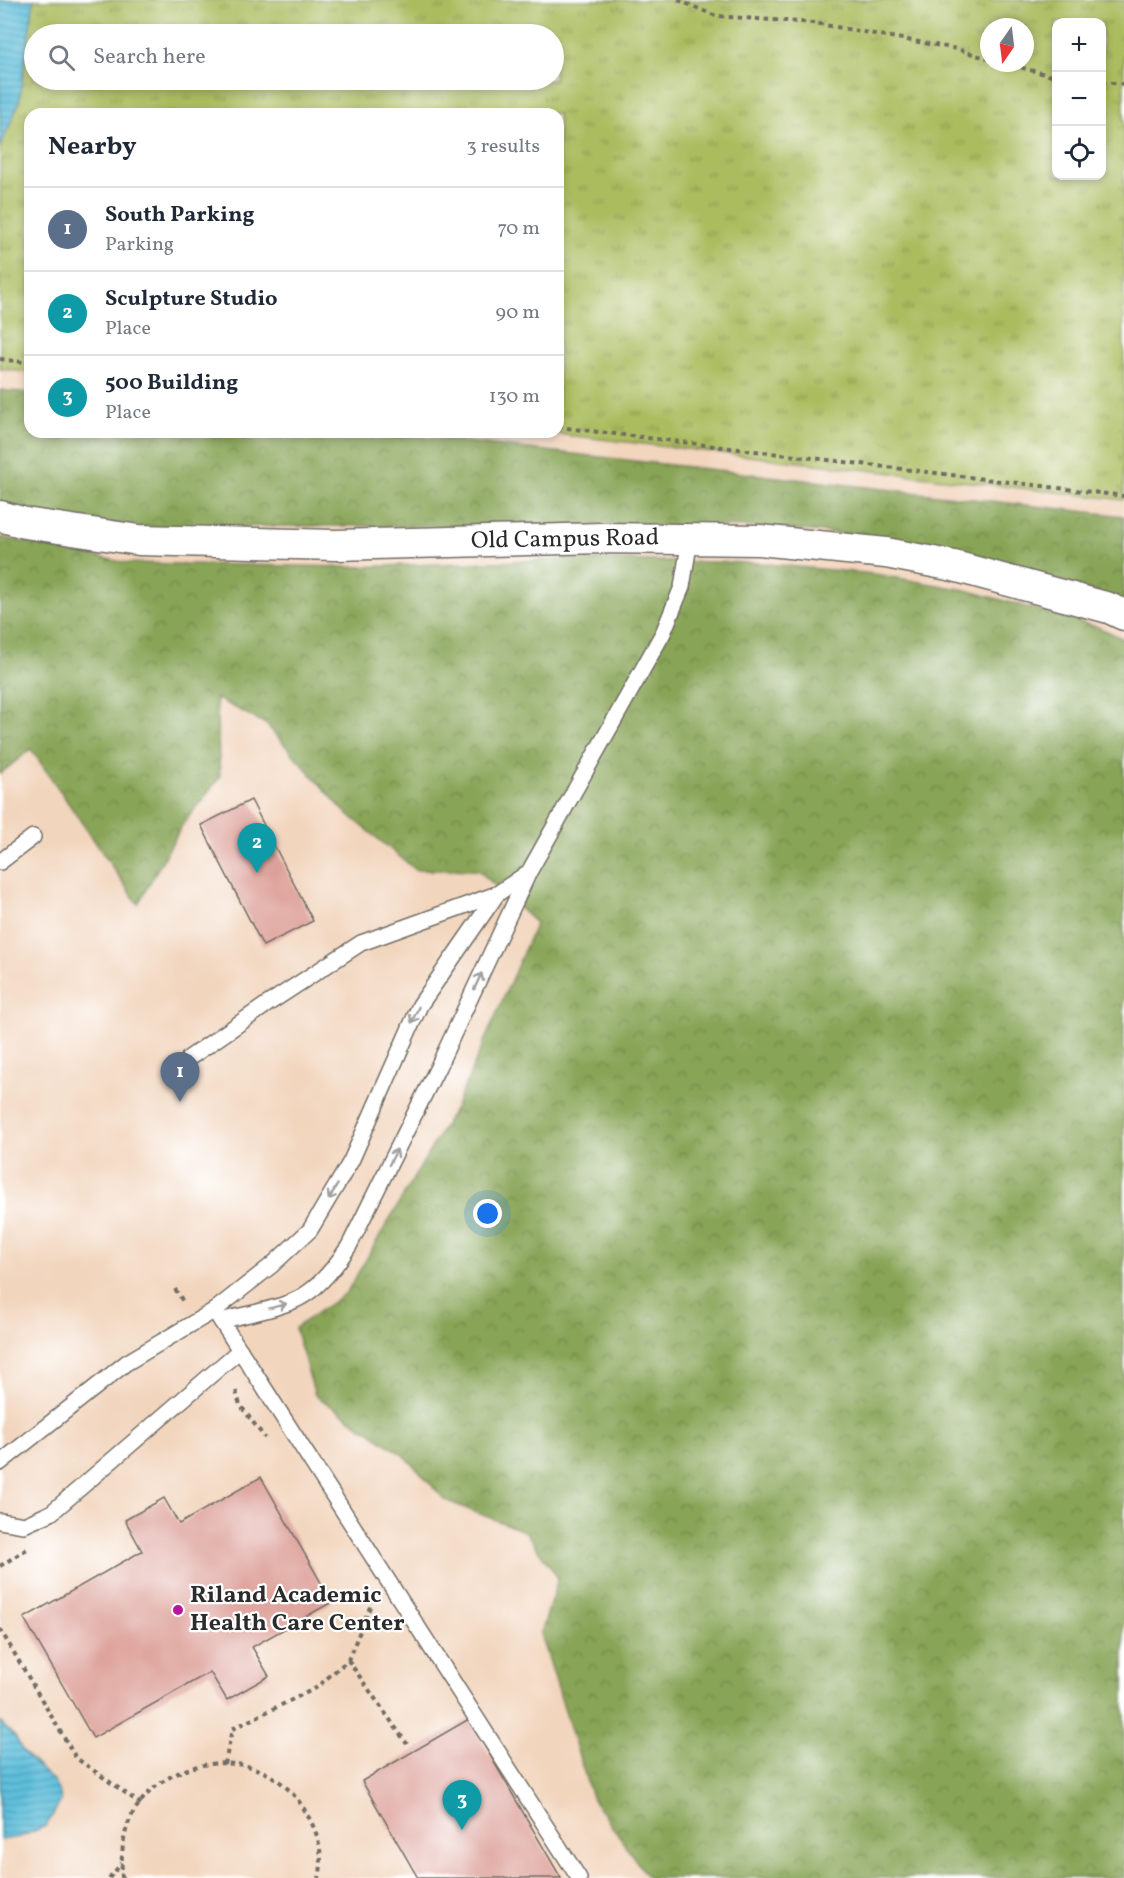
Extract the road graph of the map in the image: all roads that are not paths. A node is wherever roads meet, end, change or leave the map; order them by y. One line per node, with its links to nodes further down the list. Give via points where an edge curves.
1 (0, 516): 2 (street, Old Campus Road, via 139,540 334,544)
2 (690, 539): 3 (street, Old Campus Road, via 760,540 886,553 954,566); 6 (lane, via 682,587 663,633)
3 (1124, 615)
4 (33, 837): 5 (lane)
5 (0, 862)
6 (529, 872): 7 (lane); 9 (lane, one-way to 6, via 295,1301 336,1265 438,1067)
7 (497, 894): 8 (lane, via 361,943); 9 (lane, one-way to 9, via 420,1005 351,1161 310,1230)
8 (189, 1058)
9 (218, 1315): 10 (lane); 11 (lane, via 199,1319 126,1363)
10 (240, 1350): 12 (lane, via 51,1513 24,1526); 13 (lane)
11 (0, 1463)
12 (0, 1521)
13 (579, 1878)

